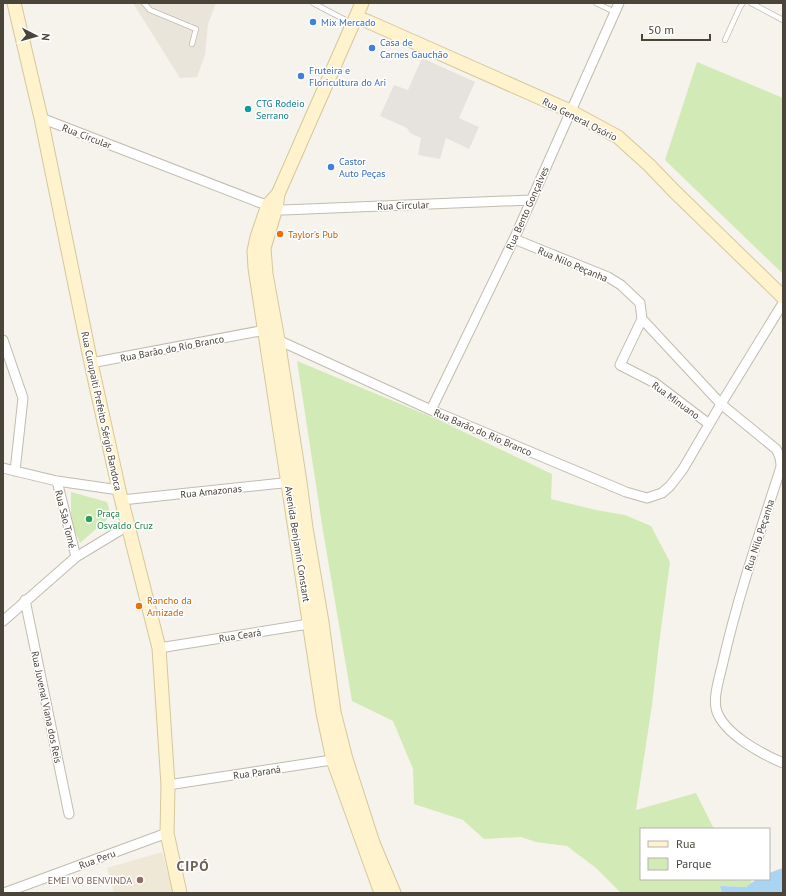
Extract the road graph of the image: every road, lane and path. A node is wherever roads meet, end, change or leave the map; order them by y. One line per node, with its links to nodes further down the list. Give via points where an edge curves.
1 (14, 3): 15 (street, Rua Curupaiti Prefeito Sérgio Bandoca)
2 (144, 3): 13 (lane, via 150,10 196,29)
3 (313, 3): 10 (lane)
4 (362, 3): 10 (street, Avenida Benjamin Constant)
5 (596, 3): 9 (lane)
6 (619, 3): 9 (street, Rua Bento Gonçalves)
7 (743, 3): 12 (lane)
8 (750, 3): 11 (lane)
9 (615, 12): 14 (street, Rua Bento Gonçalves)
10 (354, 20): 14 (street, Rua General Osório, via 369,22); 17 (street, Avenida Benjamin Constant)
11 (783, 20)
12 (725, 40)
13 (192, 44)
14 (570, 112): 16 (street, Rua Bento Gonçalves); 19 (street, Rua General Osório, via 618,137 639,155)
15 (41, 118): 17 (street, Rua Circular); 25 (street, Rua Curupaiti Prefeito Sérgio Bandoca)
16 (530, 200): 17 (street, Rua Circular, via 283,210); 18 (street, Rua Bento Gonçalves)
17 (272, 207): 22 (street, Avenida Benjamin Constant, via 257,237 254,250); 24 (street, Avenida Benjamin Constant, via 264,248)
18 (514, 239): 21 (street, Rua Nilo Peçanha, via 608,277 621,285 640,303); 27 (street, Rua Bento Gonçalves)
19 (783, 297)
20 (783, 303): 26 (street, Rua Barão do Rio Branco)
21 (642, 319): 26 (street, Rua Nilo Peçanha); 28 (street, Rua Minuano, via 620,365 655,383)
22 (265, 330): 24 (street, Rua Barão do Rio Branco); 25 (street, Rua Barão do Rio Branco); 32 (street, Avenida Benjamin Constant)
23 (3, 340): 30 (street, via 23,398)
24 (278, 340): 27 (street, Rua Barão do Rio Branco); 32 (street, Avenida Benjamin Constant)
25 (91, 363): 33 (street, Rua Curupaiti Prefeito Sérgio Bandoca)
26 (721, 404): 28 (street, Rua Barão do Rio Branco); 41 (street, Rua Nilo Peçanha, via 776,449 781,459 781,467 729,635 716,699 717,711 722,721 745,743)
27 (431, 410): 28 (street, Rua Barão do Rio Branco, via 626,492 646,498 662,494 670,486)
28 (709, 424)
29 (3, 468): 30 (street, Rua Amazonas)
30 (15, 471): 31 (street, Rua Amazonas)
31 (57, 481): 33 (street, Rua Amazonas); 35 (street, Rua São Tomé)
32 (294, 482): 33 (street, Rua Amazonas); 38 (street, Avenida Benjamin Constant, via 306,528)
33 (121, 495): 34 (street, Rua Curupaiti Prefeito Sérgio Bandoca)
34 (129, 525): 35 (street); 39 (street, Rua Curupaiti Prefeito Sérgio Bandoca)
35 (76, 557): 36 (street)
36 (25, 600): 37 (street); 43 (street, Rua Juvenal Viana dos Reis)
37 (3, 621)
38 (316, 623): 39 (street, Rua Ceará); 40 (street, Avenida Benjamin Constant, via 334,712)
39 (159, 648): 42 (street, Rua Curupaiti Prefeito Sérgio Bandoca)
40 (340, 759): 42 (street, Rua Paraná); 47 (street, Avenida Benjamin Constant); 48 (street, Avenida Benjamin Constant)
41 (783, 763)
42 (168, 785): 44 (street, Rua Curupaiti Prefeito Sérgio Bandoca)
43 (69, 814)
44 (167, 833): 45 (street, Rua Peru); 46 (street, Rua Curupaiti Prefeito Sérgio Bandoca)
45 (4, 893)
46 (180, 893)
47 (381, 893)
48 (394, 893)

